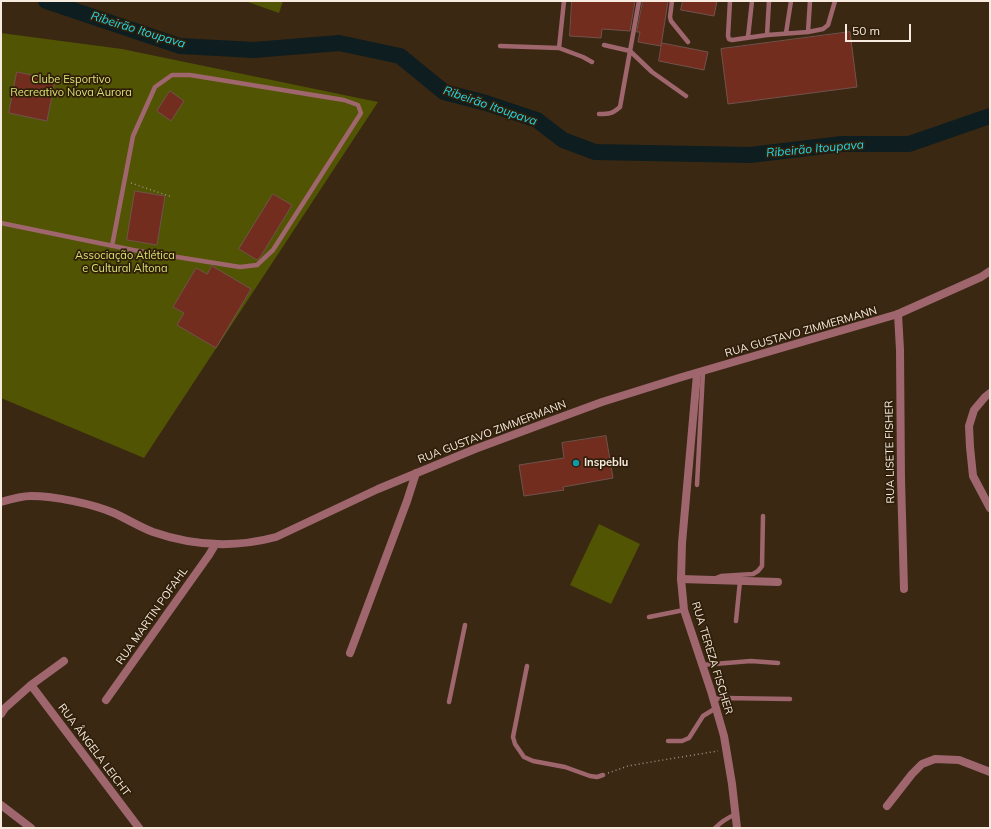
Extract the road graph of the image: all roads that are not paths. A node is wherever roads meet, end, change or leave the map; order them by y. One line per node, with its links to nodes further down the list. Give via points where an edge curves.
1 (564, 1): 17 (lane)
2 (639, 1): 18 (lane)
3 (672, 1): 14 (lane, via 671,21)
4 (730, 1): 13 (lane, via 728,39)
5 (752, 1): 13 (lane)
6 (769, 1): 12 (lane)
7 (791, 1): 11 (lane)
8 (810, 1): 10 (lane)
9 (835, 1): 10 (lane, via 828,25 823,29)
10 (808, 32): 11 (lane)
11 (786, 33): 12 (lane)
12 (767, 35): 13 (lane)
13 (748, 37)
14 (688, 42)
15 (604, 45): 18 (lane)
16 (500, 46): 17 (lane)
17 (559, 48): 19 (lane)
18 (630, 51): 20 (lane, via 652,72); 21 (lane, via 620,107 614,112)
19 (592, 62)
20 (686, 96)
21 (599, 114)
22 (1, 223): 23 (lane)
23 (112, 246): 23 (lane, via 240,267 257,265 274,250 361,113 358,106 344,100 172,75 155,87 133,136)
24 (990, 272): 25 (street, RUA GUSTAVO ZIMMERMANN)
25 (898, 314): 26 (street, RUA GUSTAVO ZIMMERMANN); 38 (street, RUA LISETE FISHER)
26 (700, 373): 28 (street, RUA GUSTAVO ZIMMERMANN, via 602,402); 29 (lane); 34 (street, RUA TEREZA FISCHER, via 682,543)
27 (990, 392): 31 (street, via 974,410 969,426 973,476)
28 (416, 473): 33 (street, RUA GUSTAVO ZIMMERMANN, via 276,537 236,545); 43 (street)
29 (697, 485)
30 (1, 504): 33 (street, RUA GUSTAVO ZIMMERMANN, via 15,498 31,496 83,503 113,513 152,532)
31 (990, 508)
32 (763, 516): 35 (lane, via 762,566 753,574 721,576)
33 (215, 545): 51 (street, RUA MARTIN POFAHL)
34 (681, 579): 35 (street); 39 (street, RUA TEREZA FISCHER)
35 (713, 580): 36 (street)
36 (740, 581): 37 (street); 41 (lane)
37 (778, 582)
38 (904, 589)
39 (684, 610): 40 (lane); 46 (street, RUA TEREZA FISCHER)
40 (650, 617)
41 (736, 621)
42 (465, 625): 52 (lane)
43 (350, 653)
44 (64, 661): 48 (street)
45 (778, 663): 46 (lane, via 751,661)
46 (702, 665): 49 (street, RUA TEREZA FISCHER)
47 (527, 666): 57 (lane, via 513,736 515,744 524,756 533,761 565,767 590,776)
48 (31, 686): 54 (street); 62 (street, RUA ÂNGELA LEICHT)
49 (714, 699): 50 (lane); 53 (street, RUA TEREZA FISCHER)
50 (790, 699)
51 (106, 700)
52 (448, 702)
53 (716, 708): 55 (lane, via 704,716 689,738); 60 (street, RUA TEREZA FISCHER, via 724,736)
54 (1, 714)
55 (668, 741)
56 (990, 772): 59 (street, via 959,760 935,758 922,764)
57 (604, 775)
58 (1, 805): 61 (street)
59 (887, 806)
60 (736, 814): 63 (lane); 64 (street, RUA TEREZA FISCHER)
61 (29, 827)
62 (139, 828)
63 (715, 828)
64 (737, 828)

